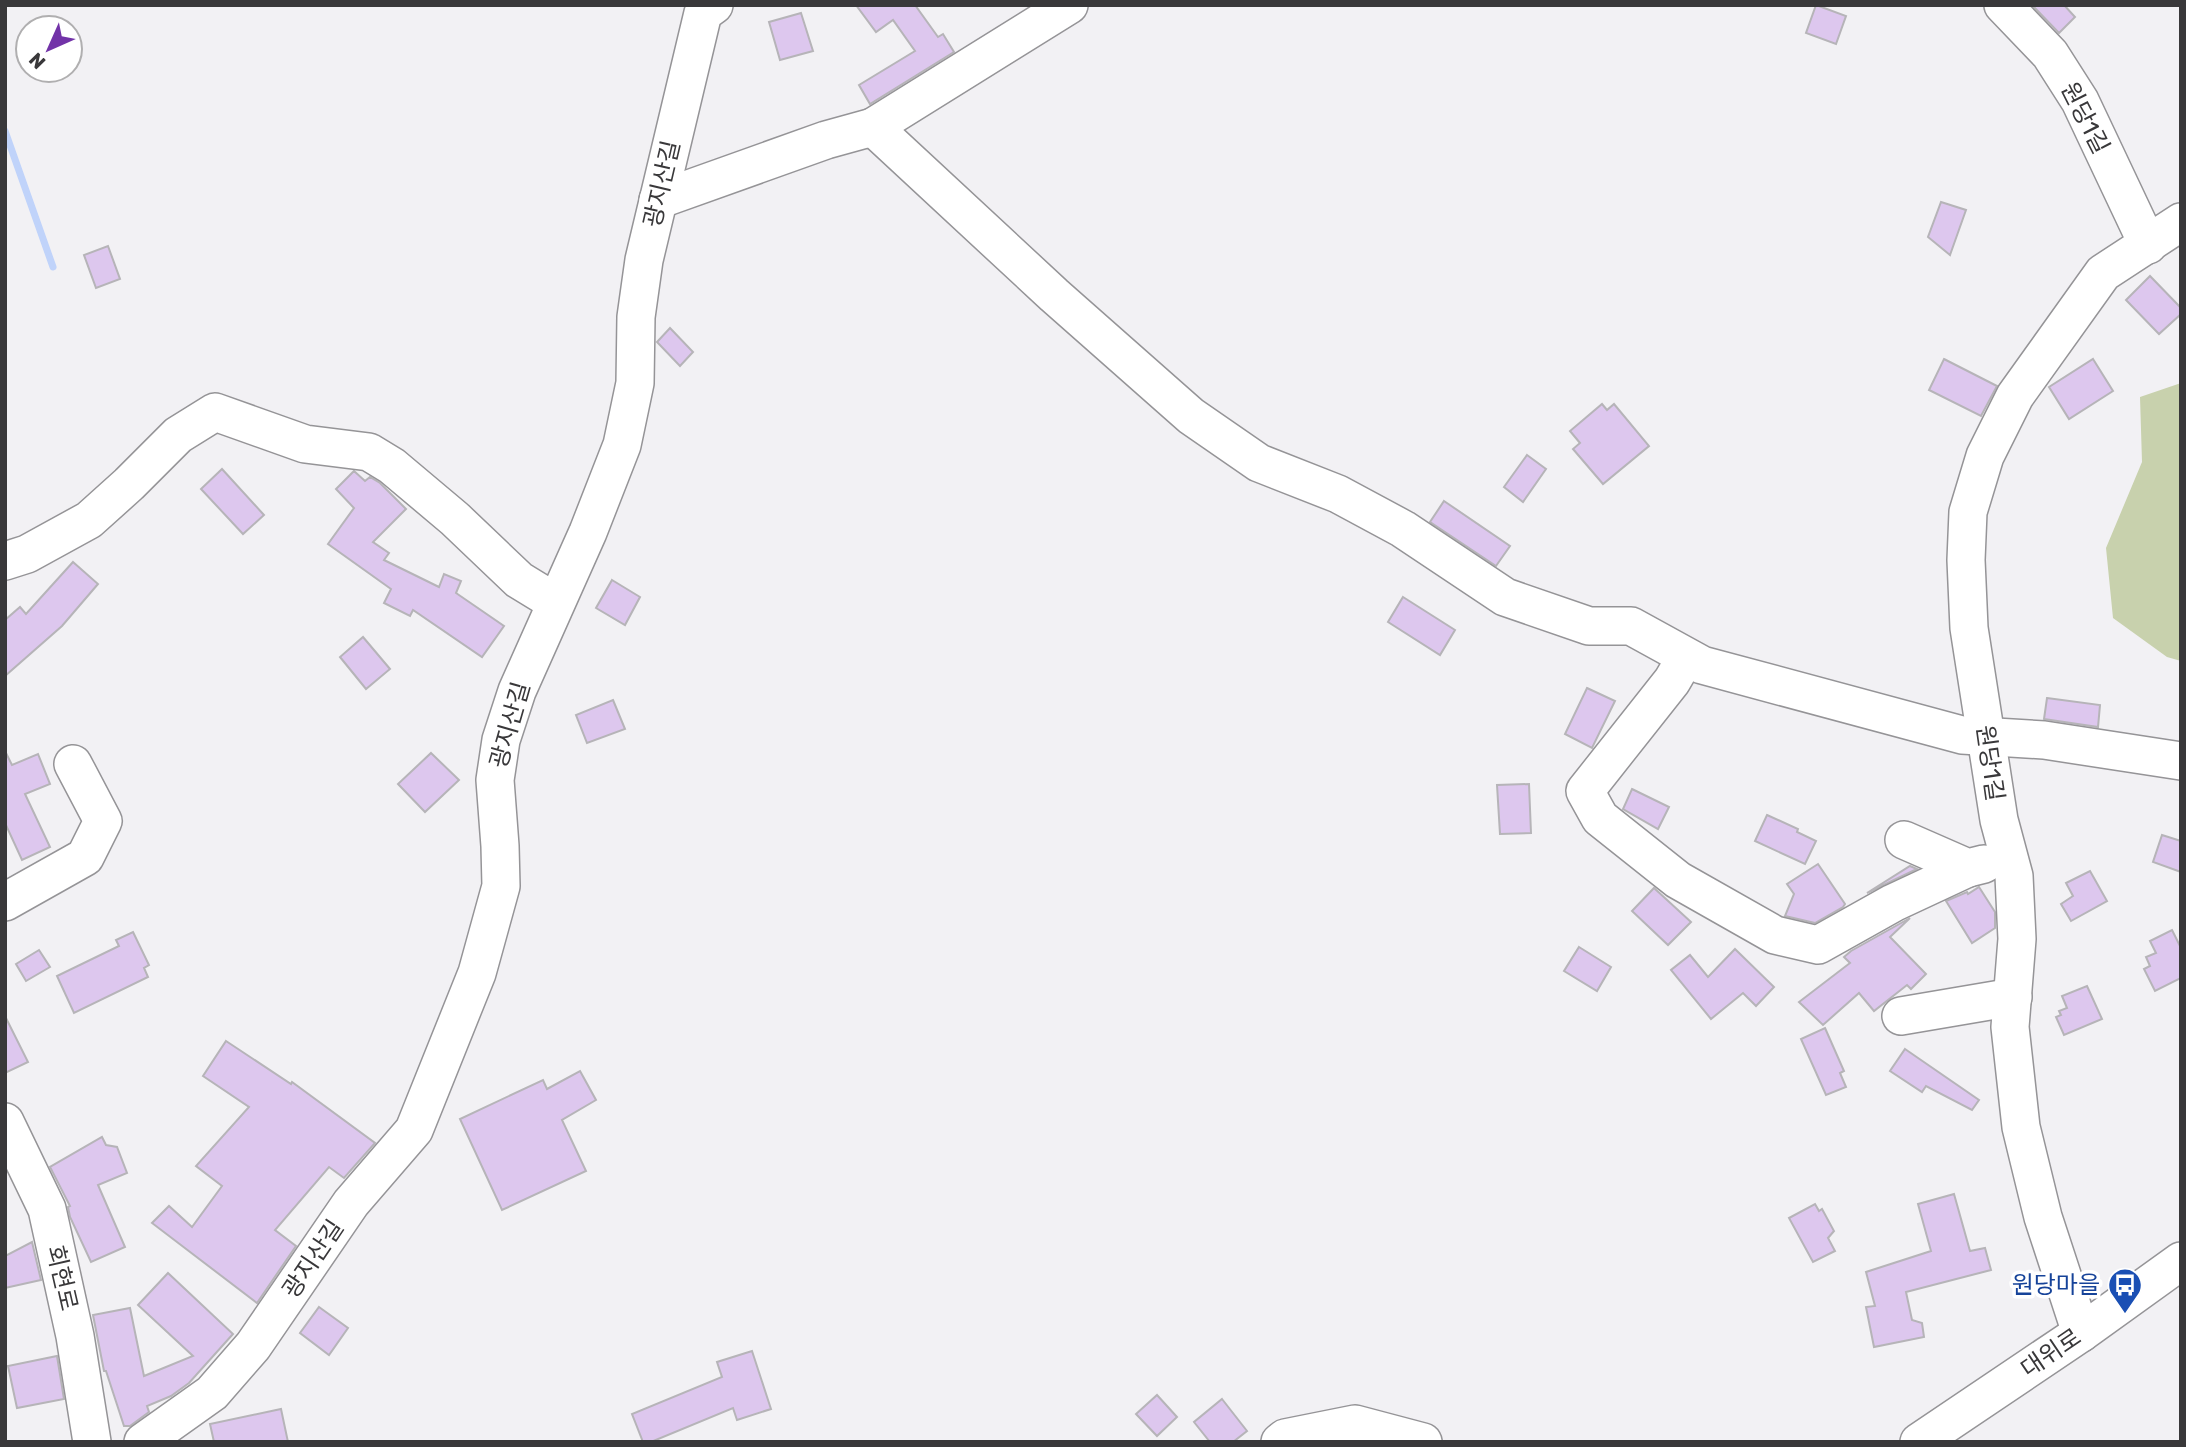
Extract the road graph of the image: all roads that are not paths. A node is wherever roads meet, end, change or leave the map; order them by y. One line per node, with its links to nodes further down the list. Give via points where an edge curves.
1 (714, 5): 5 (street, 광지산길, via 703,13)
2 (1069, 5): 4 (street)
3 (2003, 5): 7 (street, 원당1길, via 2050,54 2080,101)
4 (873, 127): 5 (street); 10 (street, via 1191,416 1259,463 1338,494 1403,529 1505,597 1589,626 1631,626)
5 (658, 200): 9 (street, 광지산길, via 644,260 636,317 635,383 622,445)
6 (2181, 222): 7 (street, 원당1길)
7 (2148, 245): 11 (street, 원당1길, via 2103,274 2015,396 1985,456 1968,512 1966,560 1969,628)
8 (5, 561): 9 (street, via 89,520 178,435 215,412 305,444 369,452 403,475 519,580)
9 (555, 602): 24 (street, 광지산길, via 501,740 495,780 500,886 494,911 477,973 414,1130 351,1203 253,1346 212,1393)
10 (1686, 657): 11 (street, via 1962,735); 16 (street, via 1585,791 1600,818 1678,880 1775,935 1818,945)
11 (1987, 736): 12 (street); 15 (street, 원당1길, via 1998,820)
12 (2181, 761)
13 (73, 765): 17 (street, via 103,821 85,857)
14 (1904, 840): 16 (street)
15 (2009, 859): 16 (street); 18 (street, 원당1길, via 2017,939)
16 (1968, 868)
17 (5, 902)
18 (2013, 997): 19 (street); 22 (street, 원당1길, via 2010,1027 2021,1127 2043,1217)
19 (1901, 1016)
20 (5, 1122): 23 (street, 회현로, via 47,1209)
21 (2181, 1261): 22 (street, 대위로)
22 (2081, 1333): 27 (street, 대위로)
23 (92, 1442)
24 (143, 1442)
25 (1280, 1442): 26 (street, via 1355,1424)
26 (1423, 1442)
27 (1919, 1442)

